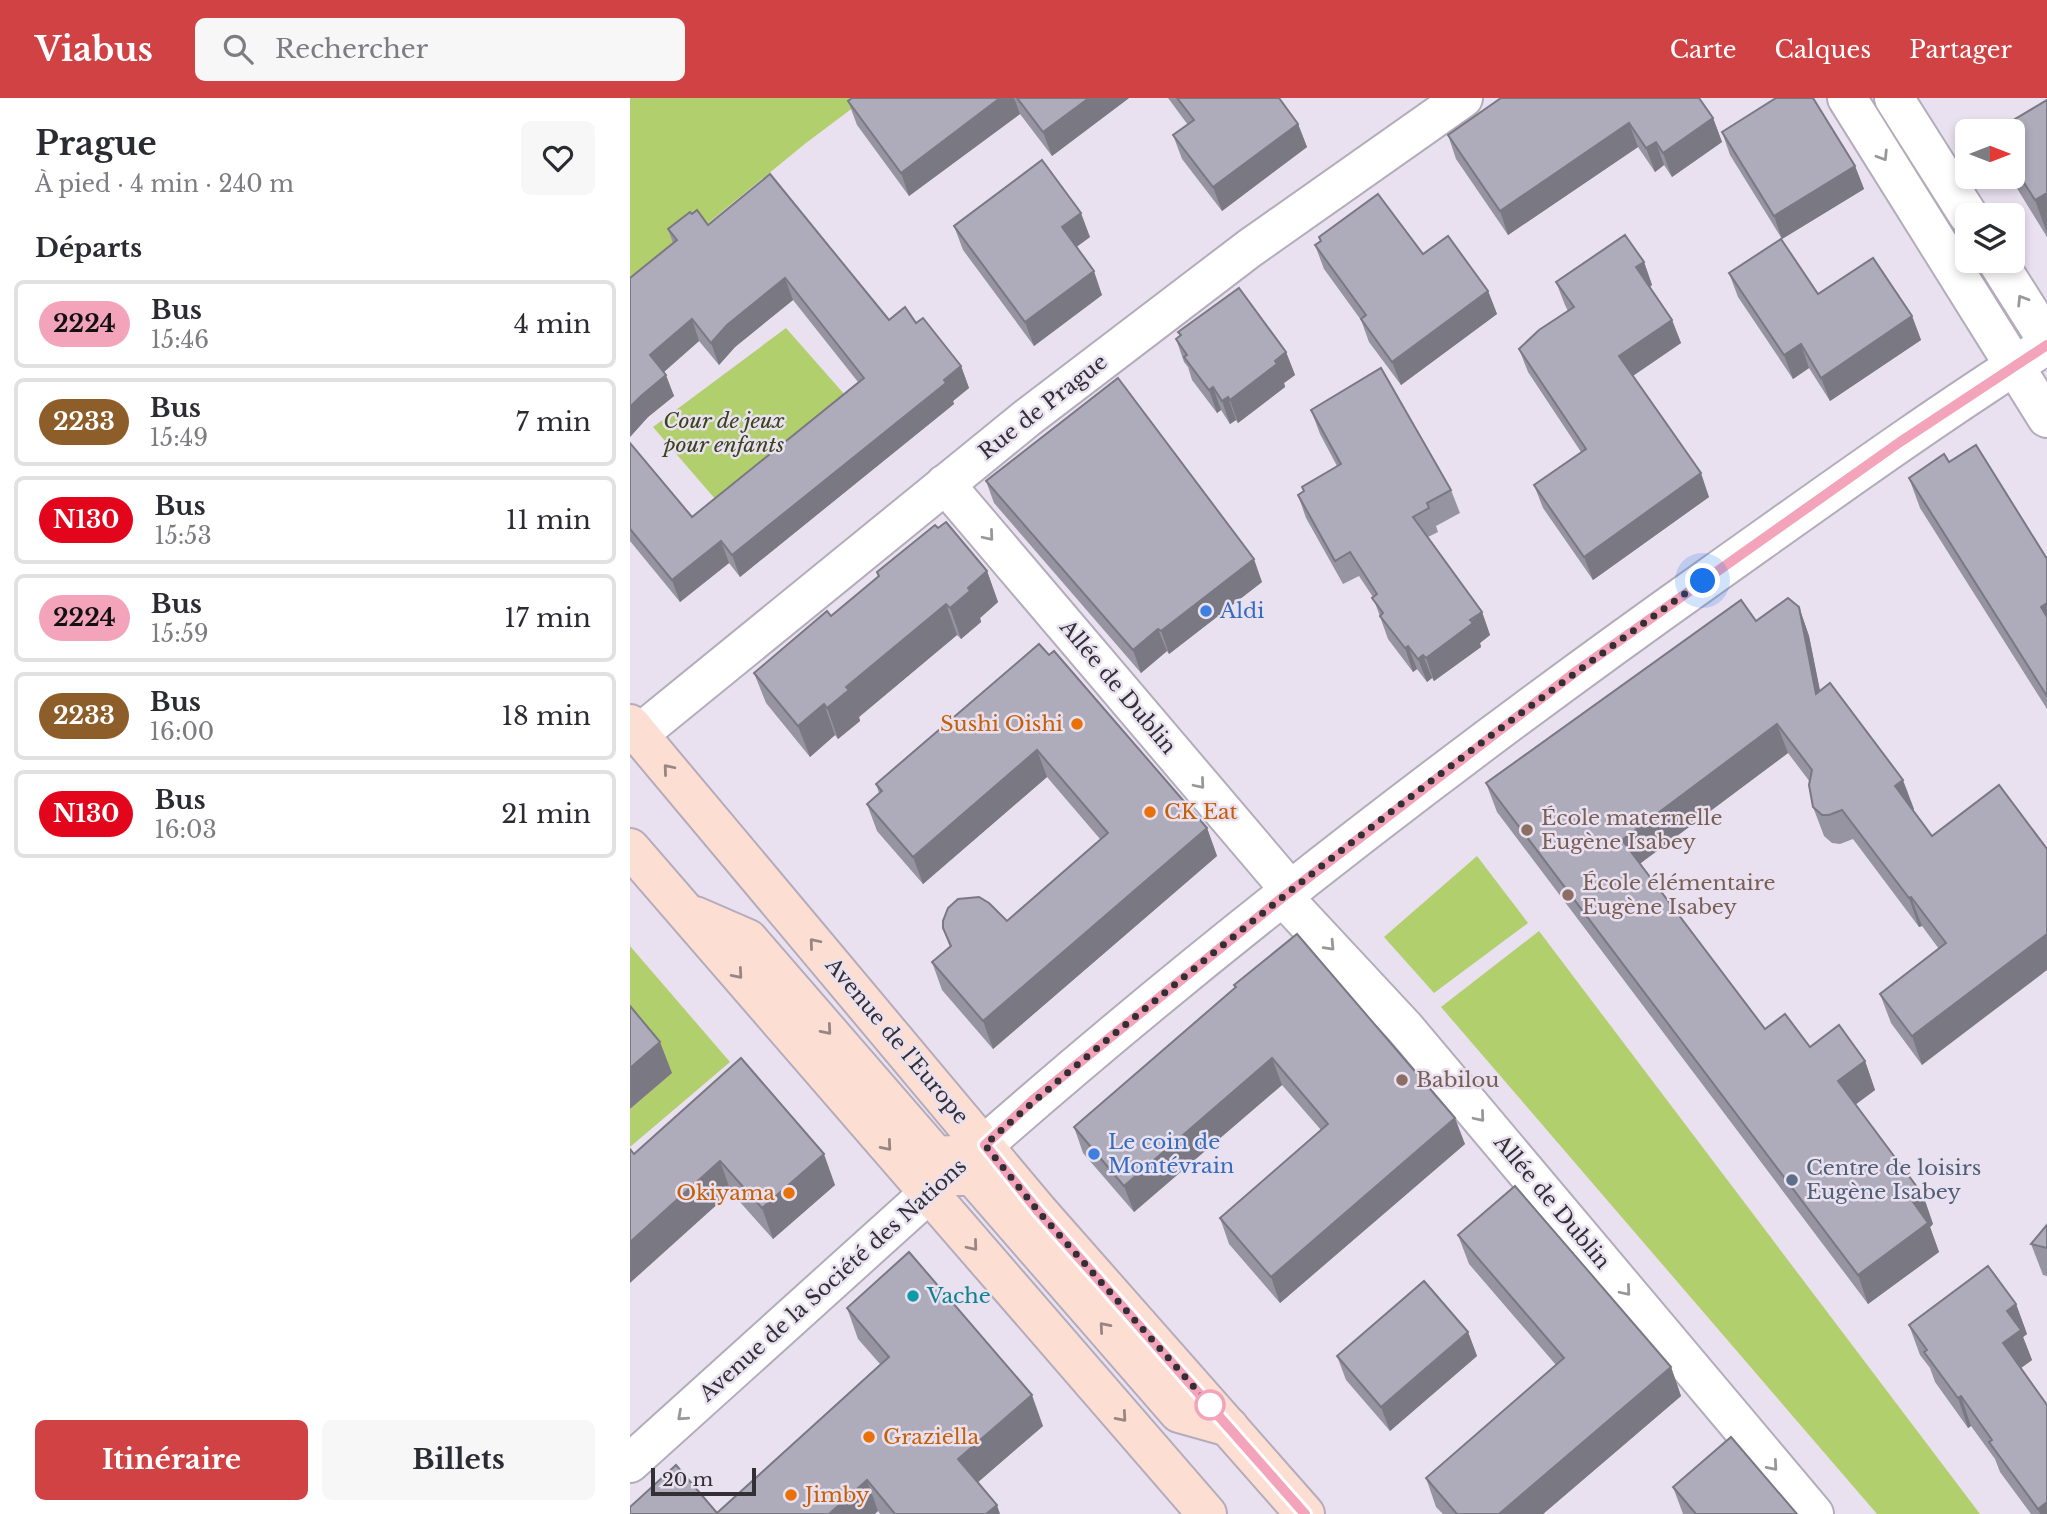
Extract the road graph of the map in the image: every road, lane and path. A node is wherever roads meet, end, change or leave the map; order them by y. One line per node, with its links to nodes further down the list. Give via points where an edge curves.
1 (1463, 98): 9 (street, Rue de Prague, via 1250,248)
2 (1847, 98): 7 (street, one-way to 7)
3 (1894, 98): 4 (street)
4 (1960, 203)
5 (2004, 273): 6 (street, one-way to 5)
6 (2047, 342): 7 (street, Avenue de la Société des Nations)
7 (2014, 366): 8 (street); 12 (street, Avenue de la Société des Nations, via 1578,670)
8 (2047, 418)
9 (945, 484): 10 (street, Rue de Prague); 12 (street, Allée de Dublin, one-way to 12)
10 (634, 729): 14 (main road, Avenue de l'Europe, one-way to 10)
11 (630, 848): 13 (main road, Avenue de l'Europe)
12 (1287, 894): 14 (street, Avenue de la Société des Nations, via 1032,1101); 18 (street, Allée de Dublin, one-way to 18)
13 (684, 911): 14 (main road, Avenue de l'Europe, one-way to 14); 14 (main road, one-way to 14, via 748,939 936,1156)
14 (959, 1167): 15 (street, Avenue de la Société des Nations, one-way to 15); 16 (main road, Avenue de l'Europe, one-way to 16); 17 (main road, Avenue de l'Europe, one-way to 14, via 1038,1211)
15 (630, 1463)
16 (1207, 1514)
17 (1305, 1514)
18 (1814, 1514)

